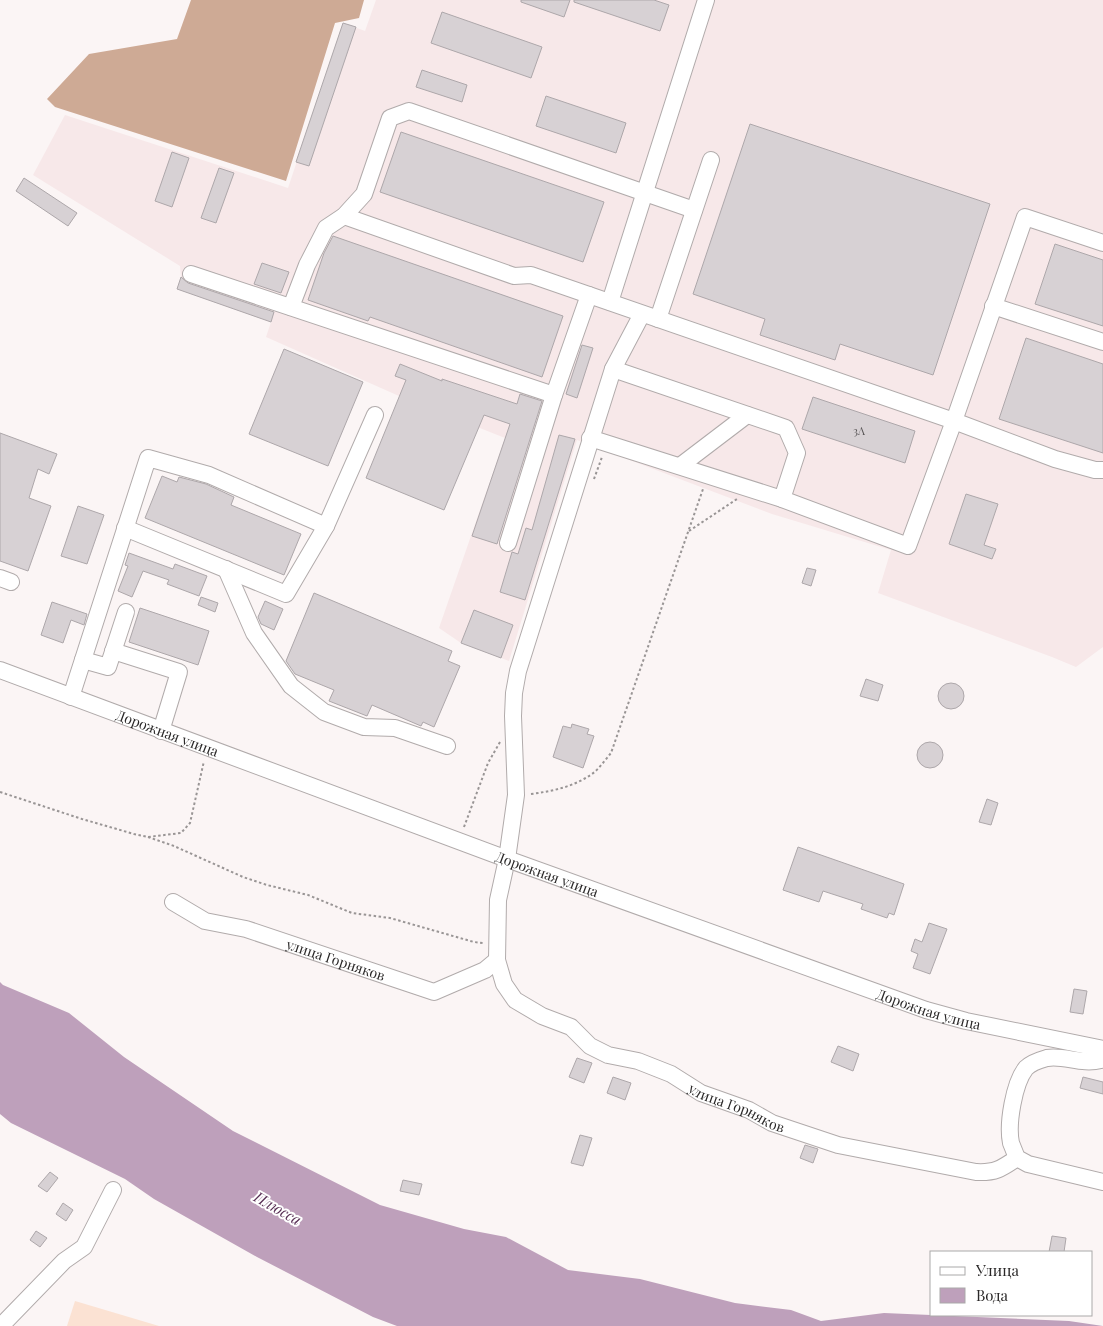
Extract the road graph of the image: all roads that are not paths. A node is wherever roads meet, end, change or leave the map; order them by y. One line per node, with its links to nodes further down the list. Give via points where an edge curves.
1 (706, 0): 3 (street)
2 (711, 160): 4 (street)
3 (645, 193): 4 (street); 5 (street, via 409,111 390,118 364,194); 9 (street)
4 (694, 210): 13 (street)
5 (344, 216): 8 (street, via 514,276 531,275); 11 (street, via 326,228)
6 (1103, 243): 10 (street, via 1025,217)
7 (191, 274): 11 (street)
8 (589, 295): 9 (street); 16 (street)
9 (610, 302): 12 (street)
10 (993, 306): 14 (street); 19 (street)
11 (291, 307): 16 (street)
12 (642, 314): 13 (street); 15 (street, улица Горняков)
13 (658, 319): 19 (street)
14 (1103, 342)
15 (613, 369): 17 (street); 20 (street, улица Горняков)
16 (554, 395): 26 (street)
17 (747, 415): 21 (street); 23 (street, via 786,428 796,452)
18 (375, 416): 24 (street)
19 (954, 421): 22 (street, via 1054,459); 23 (street, via 908,546)
20 (590, 438): 21 (street); 35 (street, улица Горняков, via 518,671 513,716 516,795)
21 (680, 466): 23 (street)
22 (1103, 470)
23 (782, 499)
24 (326, 526): 25 (street, via 209,476 148,458); 27 (street, via 286,594)
25 (126, 528): 27 (street); 30 (street)
26 (508, 544)
27 (226, 569): 34 (street, via 254,633 291,686 324,712 364,727 395,728)
28 (126, 612): 29 (street)
29 (113, 651): 30 (street, via 108,667); 33 (street, via 179,672)
30 (83, 660): 32 (street)
31 (0, 670): 32 (street, Дорожная улица)
32 (70, 697): 33 (street, Дорожная улица)
33 (161, 731): 35 (street, Дорожная улица)
34 (447, 746)
35 (507, 859): 37 (street, улица Горняков, via 498,900); 38 (street, Дорожная улица, via 926,1010 966,1022)
36 (173, 902): 37 (street, улица Горняков, via 205,921 246,929 434,992 484,970)
37 (497, 960): 40 (street, улица Горняков, via 504,984 515,1000 570,1027 590,1046 608,1055 638,1061 671,1074 701,1093 749,1110 772,1123 838,1145 976,1172 989,1173 1001,1169)
38 (1103, 1048)
39 (1103, 1055): 40 (street, via 1101,1060 1090,1063 1050,1058 1035,1061 1026,1068 1013,1102 1010,1123 1011,1143)
40 (1017, 1158): 41 (street, via 1028,1164)
41 (1103, 1182)
42 (113, 1190): 43 (street, via 84,1247 64,1261)
43 (1, 1326)

